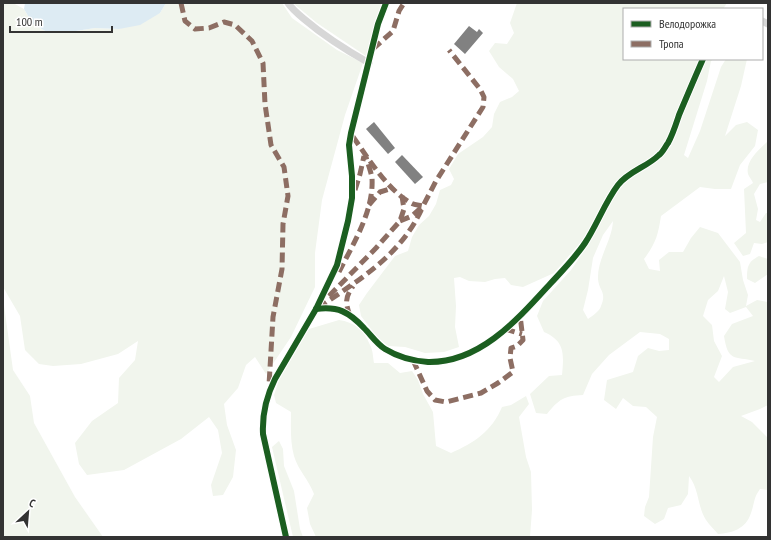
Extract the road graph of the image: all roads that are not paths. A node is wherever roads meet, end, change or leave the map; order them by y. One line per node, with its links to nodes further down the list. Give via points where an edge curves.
1 (288, 3): 4 (street, via 314,28)
2 (386, 3): 4 (street)
3 (703, 60): 5 (street, via 669,141 660,155 628,175 618,185 584,244 569,264 515,320 482,346 448,360 413,360 385,349 363,327 338,309)
4 (369, 63): 5 (street, via 349,145 352,190 348,221 337,265)
5 (316, 309): 6 (street, via 269,391 262,420 266,450)
6 (286, 537)

